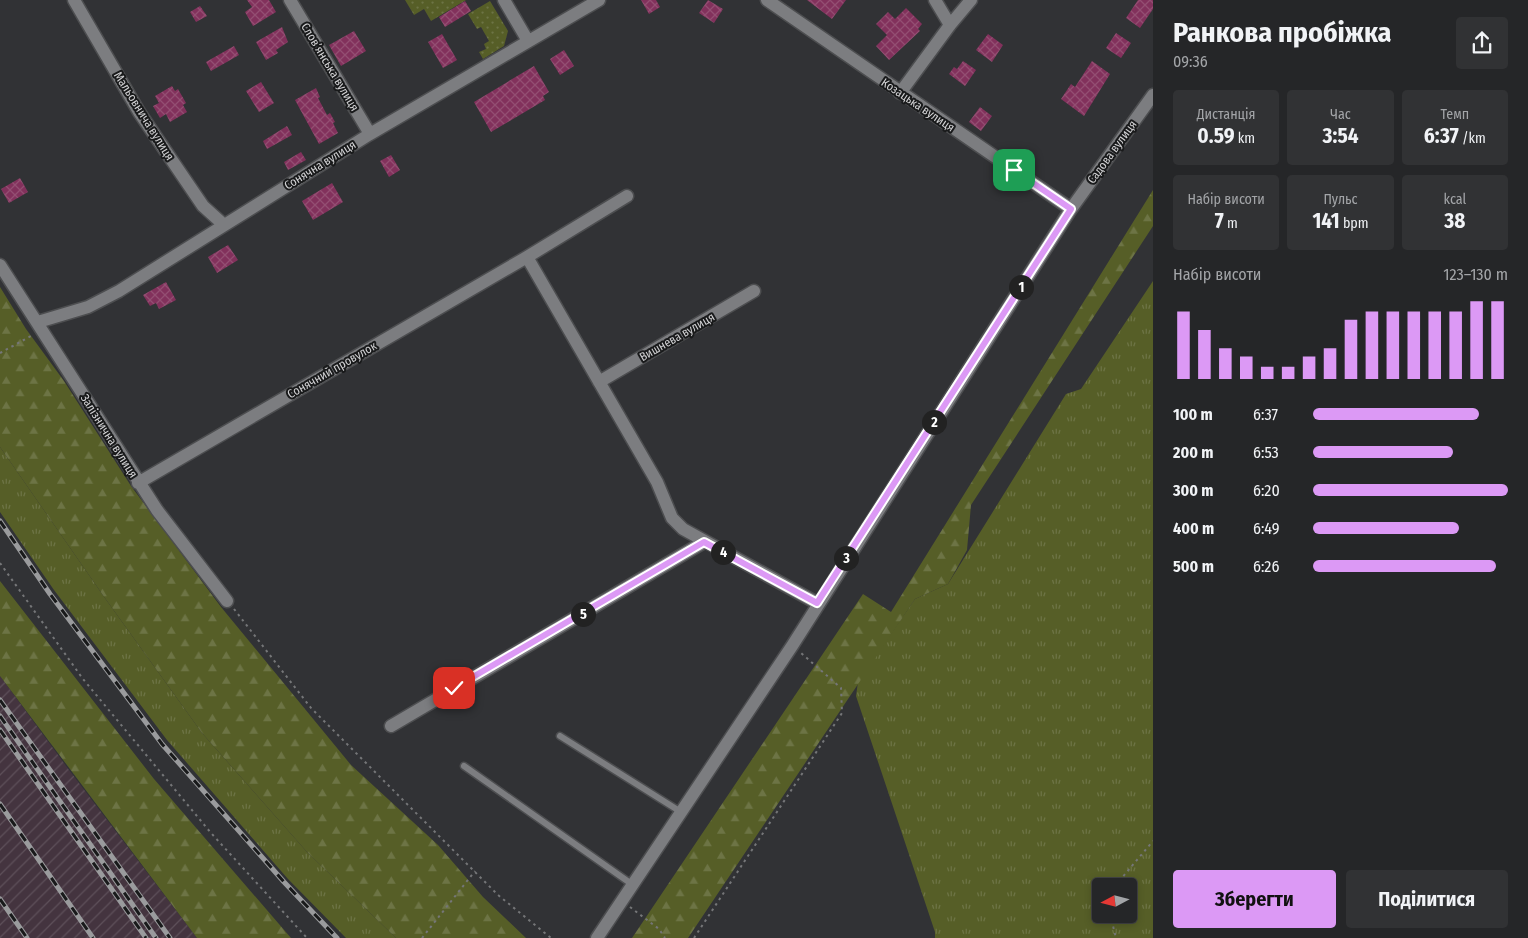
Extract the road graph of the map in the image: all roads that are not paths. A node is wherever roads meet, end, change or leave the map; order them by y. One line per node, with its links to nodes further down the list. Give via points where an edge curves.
1 (74, 0): 15 (street, Мальовнича вулиця, via 145,120 203,206)
2 (290, 0): 12 (street, Словʼянська вулиця)
3 (504, 0): 9 (street)
4 (599, 0): 9 (street, Сонячна вулиця)
5 (767, 0): 10 (street, Козацька вулиця)
6 (935, 0): 8 (street)
7 (971, 0): 8 (street)
8 (950, 25): 10 (street)
9 (528, 41): 12 (street, Сонячна вулиця)
10 (900, 94): 14 (street, Козацька вулиця)
11 (1153, 95): 14 (street, Садова вулиця)
12 (370, 134): 15 (street, Сонячна вулиця)
13 (627, 196): 16 (street, Сонячний провулок)
14 (1071, 209): 24 (street, Садова вулиця)
15 (224, 225): 19 (street, Сонячна вулиця, via 119,291)
16 (527, 257): 20 (street); 21 (street, Сонячний провулок)
17 (0, 265): 19 (street, Залізнична вулиця)
18 (754, 291): 20 (street, Вишнева вулиця)
19 (40, 326): 21 (street, Залізнична вулиця)
20 (599, 382): 22 (street, via 657,482 672,518)
21 (138, 483): 23 (street, Залізнична вулиця)
22 (704, 542): 24 (street); 25 (street)
23 (227, 601)
24 (817, 603): 28 (street, Садова вулиця)
25 (391, 726)
26 (560, 736): 28 (lane)
27 (464, 766): 29 (lane)
28 (681, 812): 29 (street, Садова вулиця)
29 (633, 885): 30 (street, Садова вулиця)
30 (597, 938)

